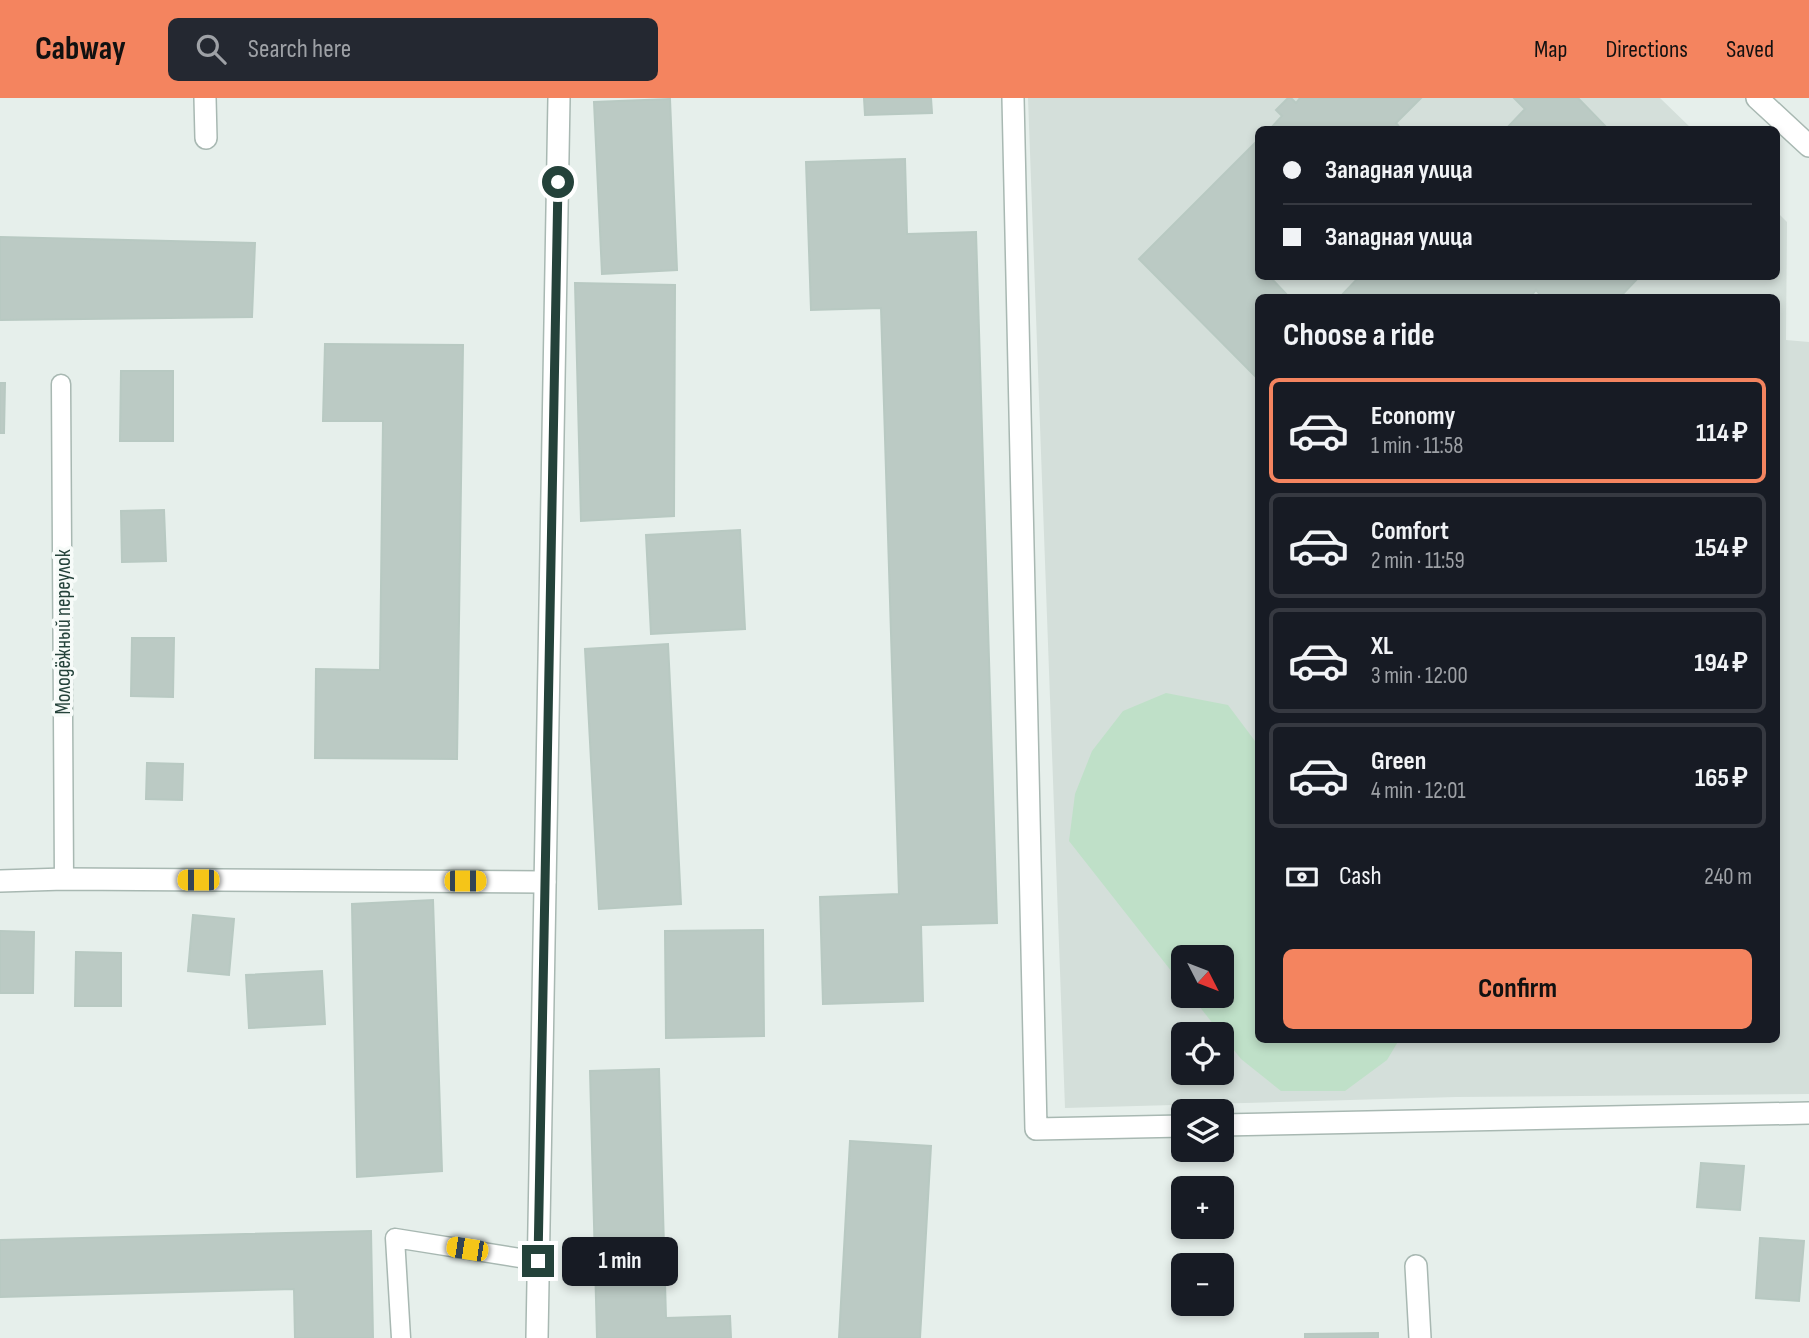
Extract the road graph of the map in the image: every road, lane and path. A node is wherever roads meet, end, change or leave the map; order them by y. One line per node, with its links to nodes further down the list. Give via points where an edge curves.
1 (205, 98): 5 (street)
2 (559, 98): 10 (street)
3 (1013, 98): 13 (street, via 1036,1129)
4 (1757, 98): 6 (street)
5 (206, 138)
6 (1809, 146)
7 (61, 384): 8 (lane, Молодёжный переулок)
8 (64, 879): 9 (street); 10 (street)
9 (0, 881)
10 (545, 882): 14 (street)
11 (1809, 1113): 12 (street)
12 (1234, 1125)
13 (1171, 1126)
14 (538, 1261): 16 (lane, via 396,1238); 17 (street)
15 (1416, 1266): 18 (street)
16 (401, 1338)
17 (537, 1338)
18 (1420, 1338)

